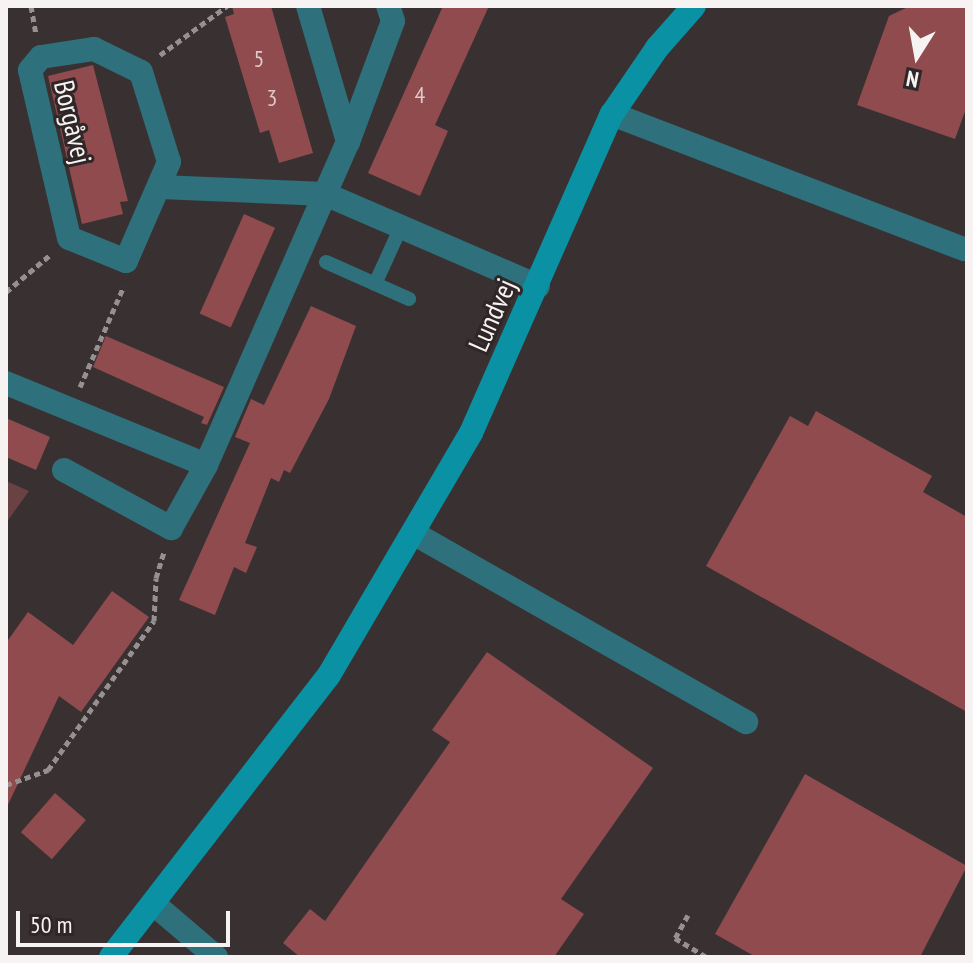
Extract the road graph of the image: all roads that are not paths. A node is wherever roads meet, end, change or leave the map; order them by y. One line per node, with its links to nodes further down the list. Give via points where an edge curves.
1 (308, 6): 5 (street)
2 (388, 6): 5 (street, via 393,21)
3 (694, 6): 4 (street, Lundvej, via 657,48)
4 (612, 114): 9 (street); 12 (street, Lundvej)
5 (348, 142): 7 (street)
6 (160, 187): 6 (street, Borgåvej, via 126,261 69,238 30,70 41,57 94,49 141,72 169,162); 7 (street)
7 (325, 194): 8 (street); 15 (street)
8 (401, 227): 11 (lane); 12 (street)
9 (964, 249)
10 (326, 262): 11 (lane)
11 (375, 284): 13 (lane)
12 (538, 286): 17 (street, Lundvej, via 471,433)
13 (409, 299)
14 (6, 383): 15 (street)
15 (206, 465): 16 (street, via 171,528)
16 (64, 470)
17 (415, 534): 18 (street); 19 (street, Lundvej, via 329,675)
18 (746, 722)
19 (155, 905): 20 (street, Lundvej); 21 (street)
20 (111, 957)
21 (216, 957)

